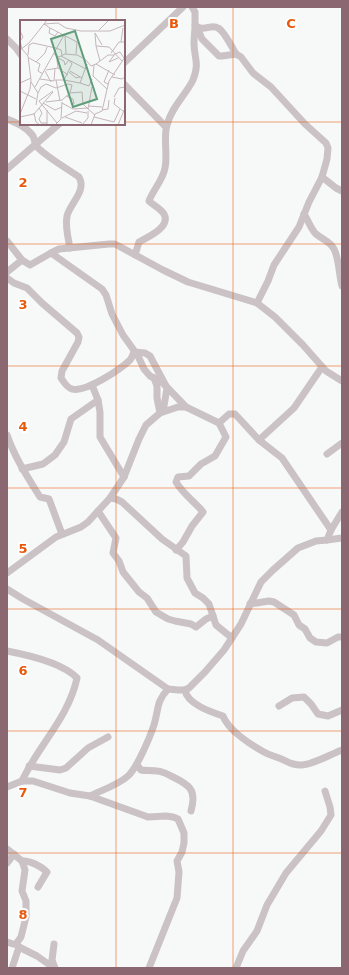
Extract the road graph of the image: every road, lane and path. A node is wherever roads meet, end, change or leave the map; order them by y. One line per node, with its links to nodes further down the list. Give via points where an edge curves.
1 (183, 7): 7 (street)
2 (192, 7): 3 (street)
3 (196, 26): 6 (street, via 204,29 213,26 219,28); 6 (street, via 202,39 219,56); 11 (street, via 195,72 192,81 174,107)
4 (7, 39): 5 (street)
5 (20, 54)
6 (236, 54): 14 (street, via 326,143 327,159)
7 (125, 62)
8 (125, 85): 11 (street)
9 (7, 119): 12 (street, via 28,130)
10 (58, 125): 12 (street)
11 (166, 127): 20 (street, via 165,170 149,201 163,213 164,225 152,236 139,242)
12 (35, 144): 13 (street); 18 (street, via 82,180 82,186 66,218)
13 (7, 169)
14 (322, 177): 15 (street); 16 (street)
15 (342, 191)
16 (304, 214): 24 (street, via 317,234 333,248); 25 (street, via 274,265)
17 (7, 241): 21 (street)
18 (70, 248): 19 (street); 20 (street, via 115,244)
19 (50, 253): 21 (street, via 30,265); 26 (street, via 102,289 123,335)
20 (135, 255): 25 (street, via 188,282)
21 (22, 260): 22 (street)
22 (7, 272)
23 (7, 278): 30 (street, via 27,288 77,333 78,342 62,371 61,378 68,388 76,390)
24 (342, 286)
25 (257, 303): 27 (street, via 276,317)
26 (134, 352): 28 (street, via 144,369); 30 (street, via 131,359); 31 (street, via 150,356)
27 (322, 367): 29 (street); 37 (street, via 294,408)
28 (154, 378): 31 (street); 34 (street)
29 (342, 381)
30 (92, 385): 32 (street)
31 (167, 388): 33 (street); 34 (street)
32 (98, 400): 40 (street, via 71,419 64,442 55,455 43,464); 41 (street, via 100,437)
33 (186, 407): 34 (street); 35 (street)
34 (160, 413): 41 (street, via 146,425)
35 (219, 423): 37 (street, via 229,414 235,414); 49 (street, via 226,437 215,456 189,476 178,477 176,482 203,512)
36 (7, 434): 40 (street)
37 (259, 440): 45 (street, via 282,458)
38 (342, 443): 39 (street)
39 (327, 454)
40 (22, 469): 46 (street, via 40,497 49,499)
41 (124, 477): 42 (street)
42 (110, 498): 43 (street); 49 (street, via 122,502)
43 (98, 511): 46 (street, via 81,527); 53 (street, via 116,538 113,553 123,572 156,612 175,622 196,627)
44 (342, 512): 45 (street)
45 (331, 530): 48 (street)
46 (62, 534): 50 (street)
47 (342, 538): 48 (street)
48 (327, 540): 52 (street, via 316,540 298,548 261,582)
49 (176, 550): 53 (street, via 186,556 187,578 195,593 209,604)
50 (7, 573)
51 (7, 589): 57 (street, via 98,640)
52 (250, 604): 54 (street, via 274,602 294,615 299,625 316,642 327,643); 55 (street)
53 (213, 616): 55 (street, via 216,625)
54 (342, 637)
55 (232, 638): 58 (street, via 205,672)
56 (7, 651): 64 (street, via 47,661 73,673 77,678 76,687 64,712)
57 (168, 688): 58 (street); 63 (street, via 159,702 154,725)
58 (185, 690): 62 (street, via 189,698 207,710 223,716 231,729 252,744 292,765 308,764)
59 (279, 706): 60 (street, via 292,698 304,696 318,714 328,716)
60 (342, 710)
61 (108, 737): 64 (street, via 88,748 66,768 60,770)
62 (342, 750)
63 (137, 765): 68 (street, via 123,780); 69 (street, via 141,770 164,773 188,786 194,796)
64 (29, 766): 65 (street)
65 (22, 781): 66 (street); 68 (street, via 33,781 70,793)
66 (7, 787)
67 (325, 791): 81 (street, via 331,815 286,873)
68 (90, 796): 80 (street, via 148,817 173,817 178,819 182,830 184,843 178,861 177,898)
69 (191, 811)
70 (7, 849): 71 (street)
71 (14, 854): 72 (street); 73 (street)
72 (22, 861): 74 (street, via 47,872); 77 (street, via 25,870 22,890 26,901 26,917)
73 (7, 863)
74 (38, 887)
75 (7, 942): 77 (street)
76 (54, 944): 79 (street)
77 (17, 945): 78 (street); 79 (street)
78 (12, 968)
79 (54, 968)
80 (149, 968)
81 (236, 968)

